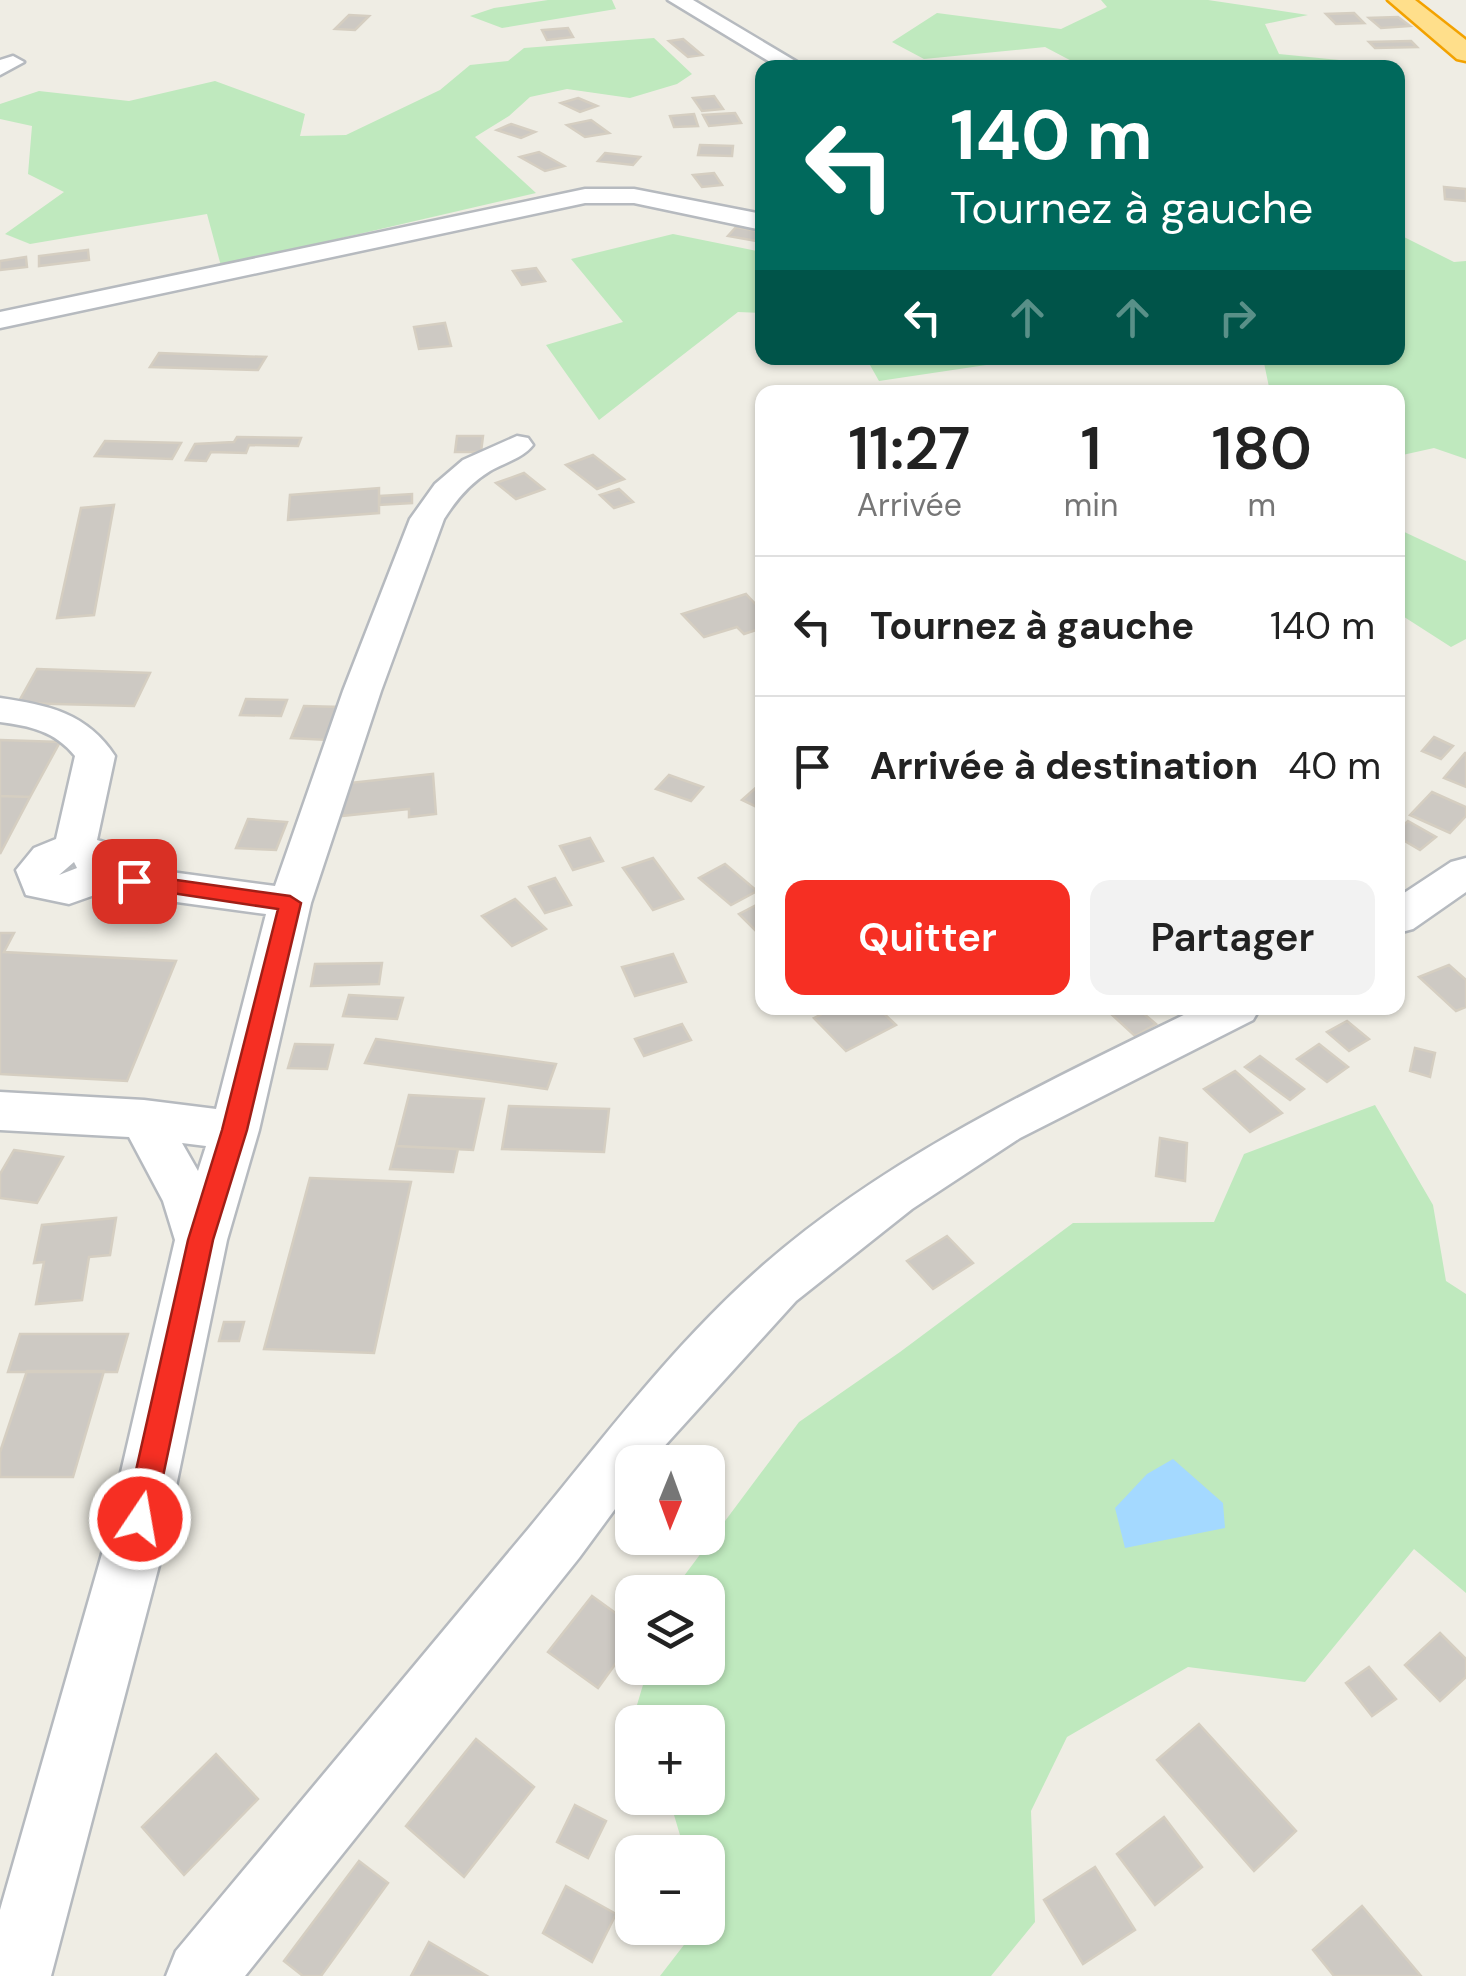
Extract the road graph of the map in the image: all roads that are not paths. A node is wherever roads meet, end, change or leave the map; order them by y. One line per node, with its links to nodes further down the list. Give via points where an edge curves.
1 (678, 0): 4 (street)
2 (1400, 0): 3 (highway)
3 (1466, 53)
4 (782, 60)
5 (755, 221): 6 (street, via 634,196 584,196)
6 (0, 320)
7 (518, 445): 10 (street, via 474,466 427,519)
8 (0, 710): 10 (street, via 71,726 94,756 85,862)
9 (1466, 872): 11 (street)
10 (290, 903): 15 (street)
11 (1405, 913)
12 (1223, 1015): 18 (street, via 1003,1125 894,1195 778,1285 642,1428)
13 (0, 1111): 14 (street)
14 (144, 1119): 15 (street); 16 (street, via 188,1200)
15 (235, 1130): 16 (street)
16 (200, 1240): 17 (street, via 132,1554)
17 (16, 1976)
18 (201, 1976)

